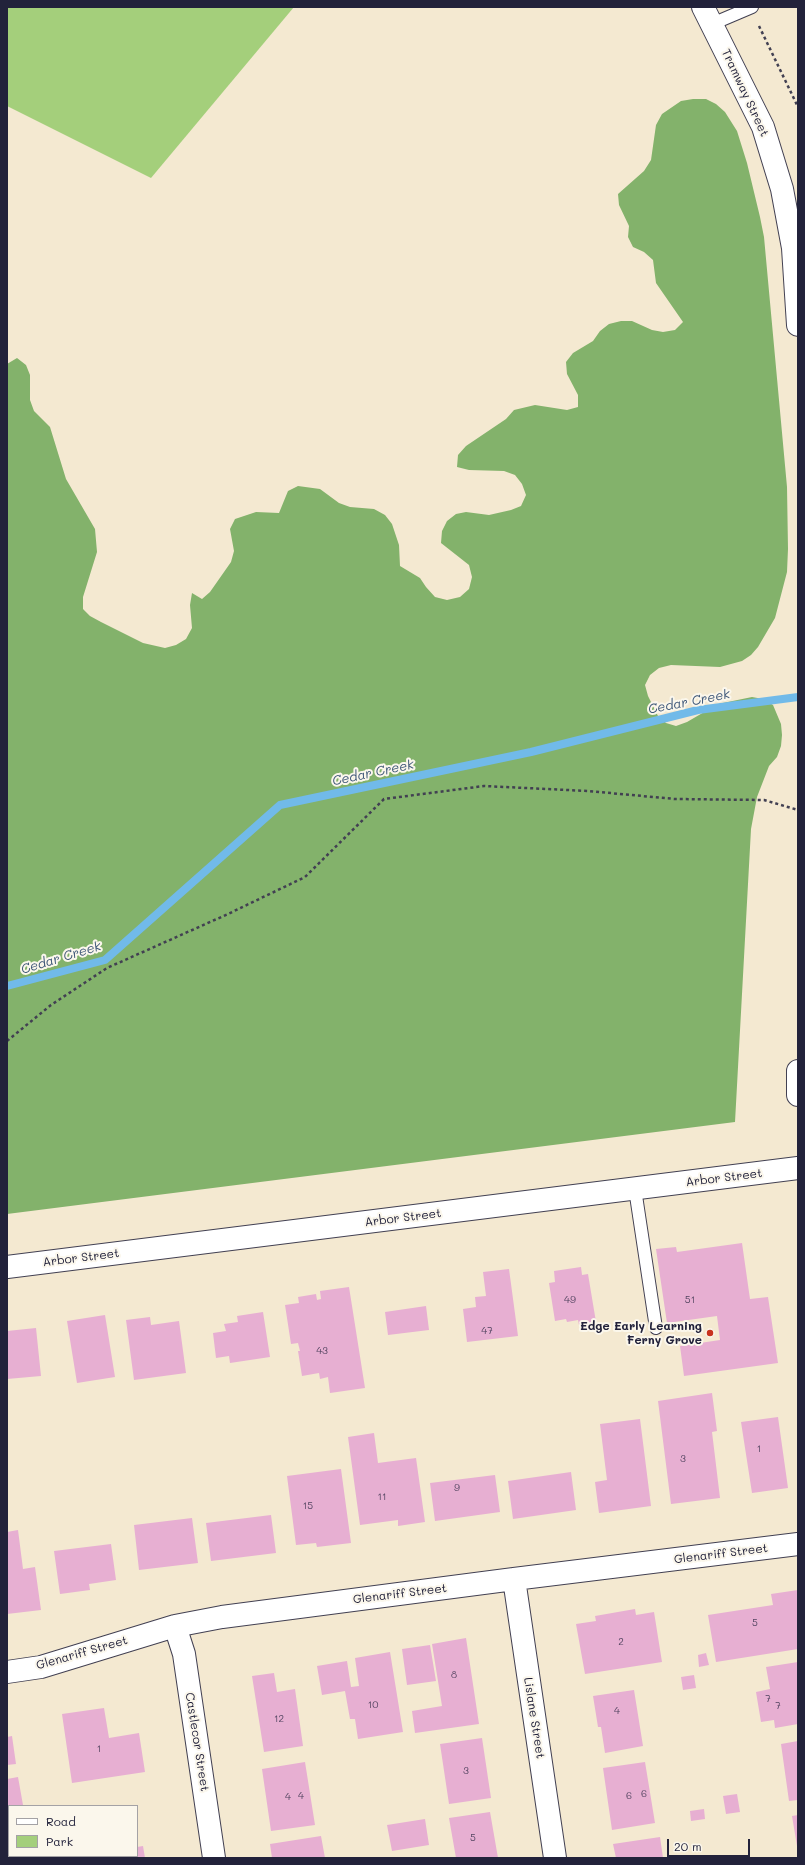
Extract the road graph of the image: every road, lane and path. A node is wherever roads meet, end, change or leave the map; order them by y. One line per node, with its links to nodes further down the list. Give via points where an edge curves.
1 (751, 7): 2 (lane); 3 (path)
2 (708, 16): 4 (street, Tramway Street, via 763,127 782,189 793,248)
3 (798, 107)
4 (798, 325)
5 (798, 810): 6 (path, via 764,800 675,800 588,791 484,786 384,799 305,877 107,968 51,1005)
6 (7, 1041)
7 (798, 1071): 8 (street)
8 (798, 1095)
9 (798, 1168): 10 (street, Arbor Street)
10 (635, 1189): 11 (street, Arbor Street); 12 (lane)
11 (7, 1267)
12 (656, 1328)
13 (798, 1544): 14 (street, Glenariff Street)
14 (514, 1579): 15 (street, Glenariff Street, via 222,1617); 18 (street, Lislane Street)
15 (175, 1626): 16 (street, Glenariff Street, via 41,1667); 17 (street, Castlecor Street, via 184,1654)
16 (7, 1672)
17 (214, 1858)
18 (555, 1858)

